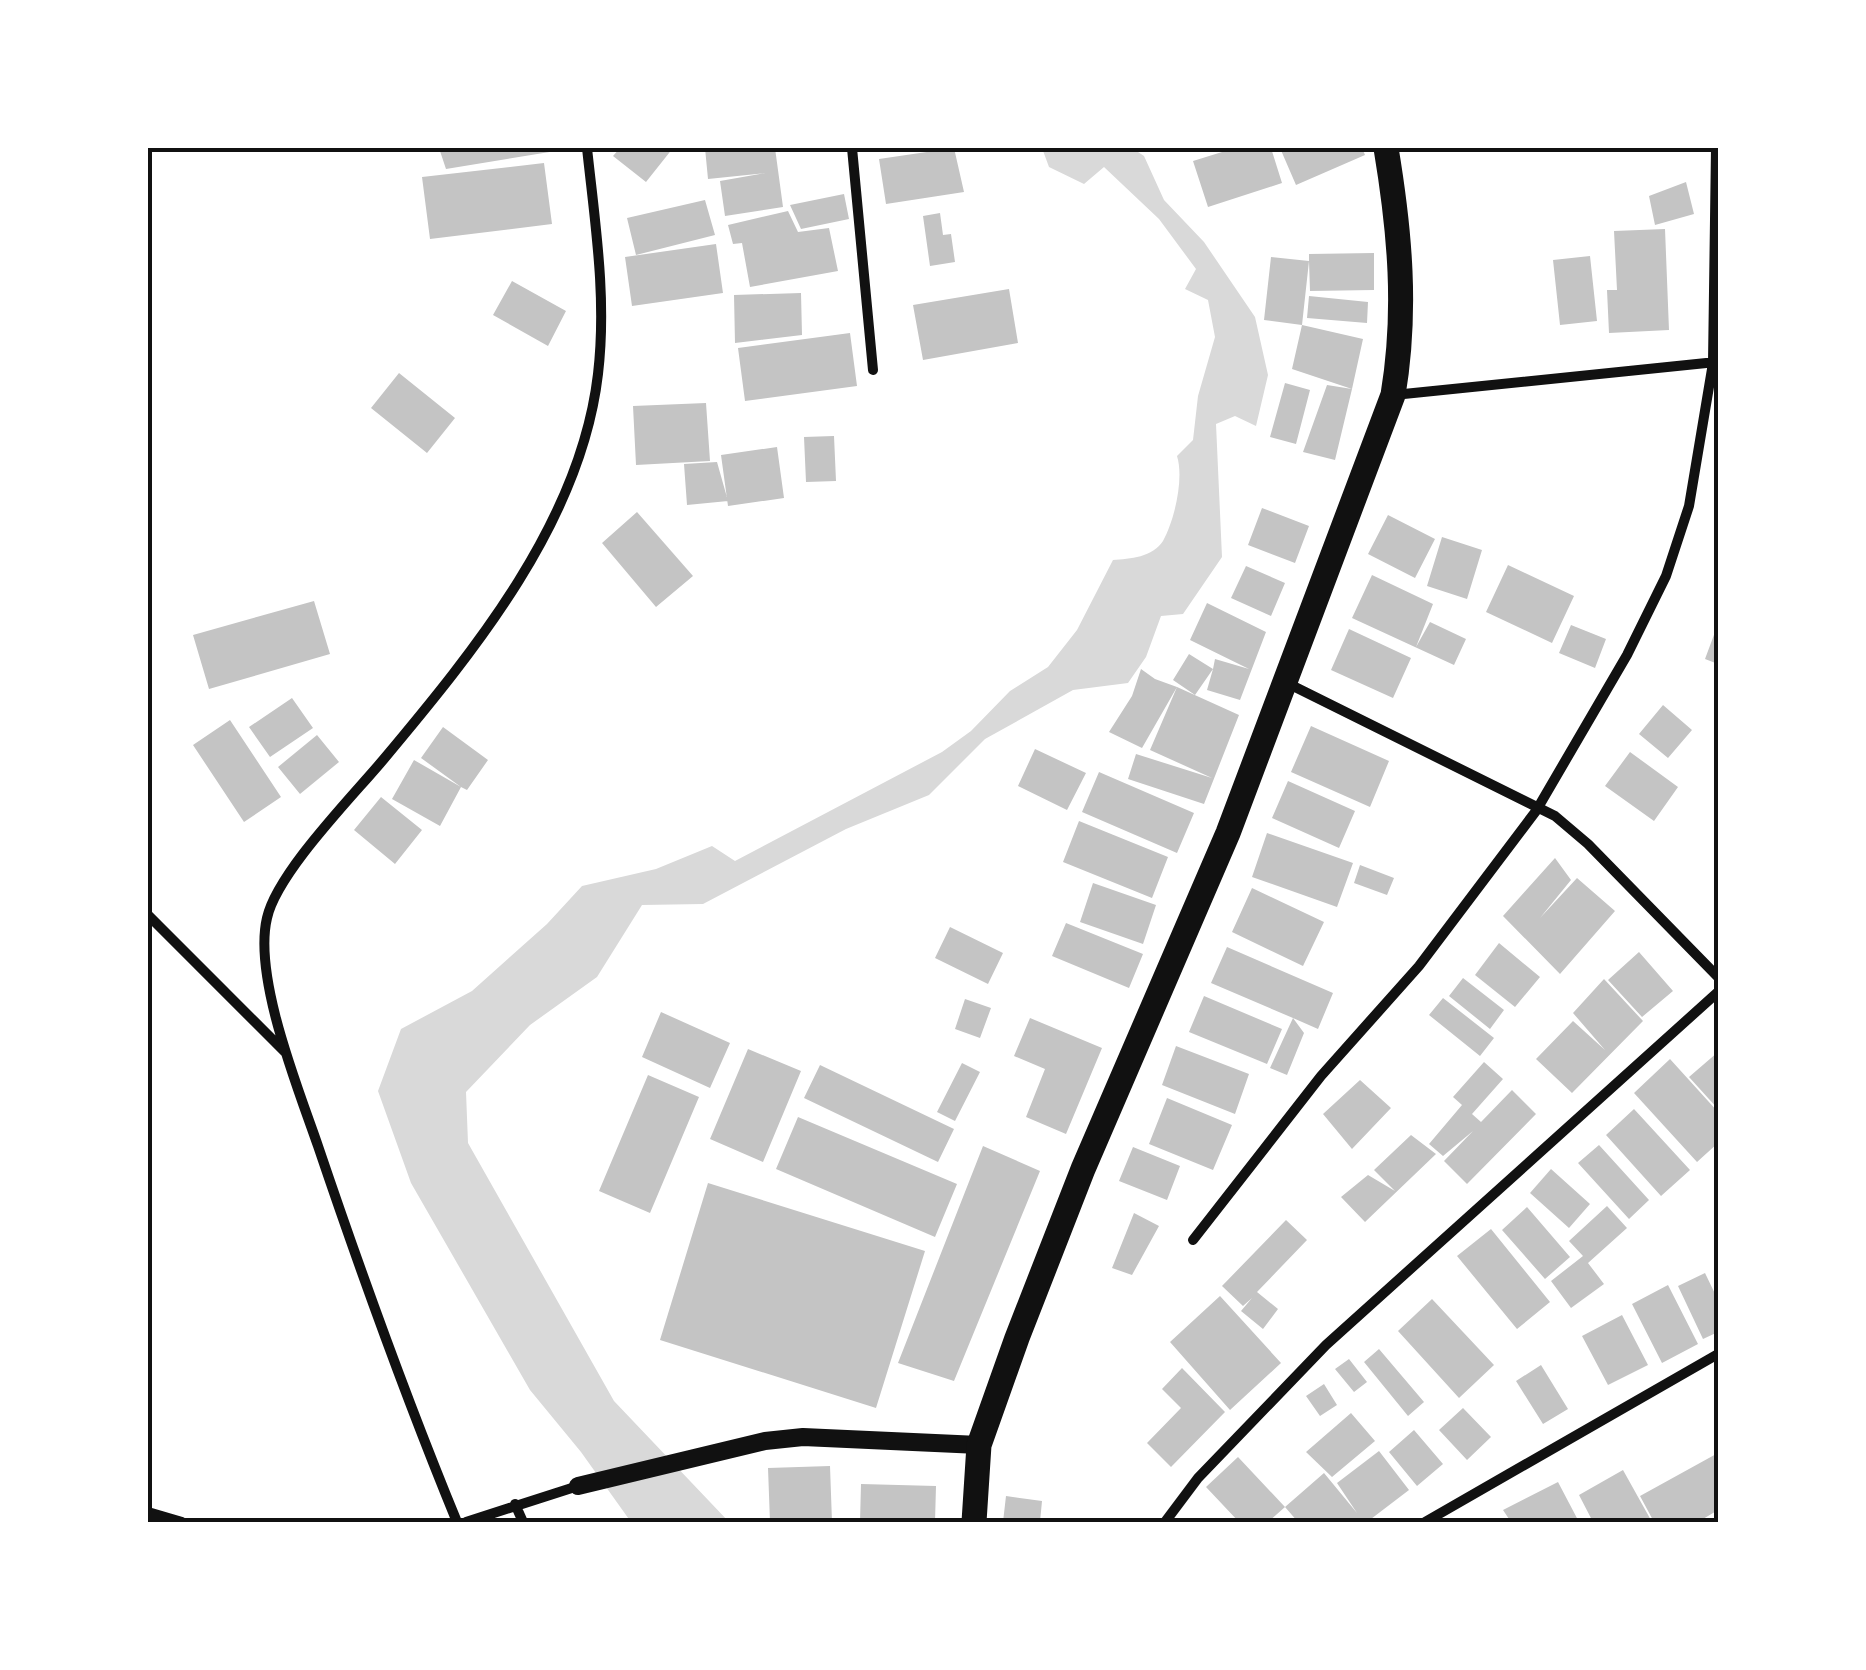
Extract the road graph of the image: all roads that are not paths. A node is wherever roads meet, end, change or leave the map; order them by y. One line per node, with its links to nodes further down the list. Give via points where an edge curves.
1 (587, 148): 13 (street, via 602,280 598,374 587,434 562,499 517,580 419,716 317,838 267,917 265,960)
2 (852, 148): 6 (street)
3 (1386, 148): 7 (main road, via 1403,284)
4 (1716, 148): 5 (street)
5 (1716, 362): 7 (street); 9 (street, via 1690,506 1666,576)
6 (873, 370)
7 (1393, 395): 8 (main road)
8 (1283, 681): 9 (street); 16 (main road, via 1228,833 1083,1169)
9 (1536, 810): 11 (street, via 1555,816 1588,844); 14 (street, via 1419,966 1320,1076)
10 (148, 915): 13 (street)
11 (1718, 977)
12 (1718, 992): 25 (street, via 1326,1345 1198,1478)
13 (287, 1054): 21 (street)
14 (1193, 1240)
15 (1718, 1354): 26 (street)
16 (979, 1445): 17 (street, via 802,1437); 24 (main road)
17 (578, 1486): 18 (street)
18 (515, 1504): 22 (street); 23 (street)
19 (148, 1512): 20 (street)
20 (182, 1522)
21 (457, 1522)
22 (466, 1522)
23 (523, 1522)
24 (974, 1522)
25 (1165, 1522)
26 (1424, 1522)

